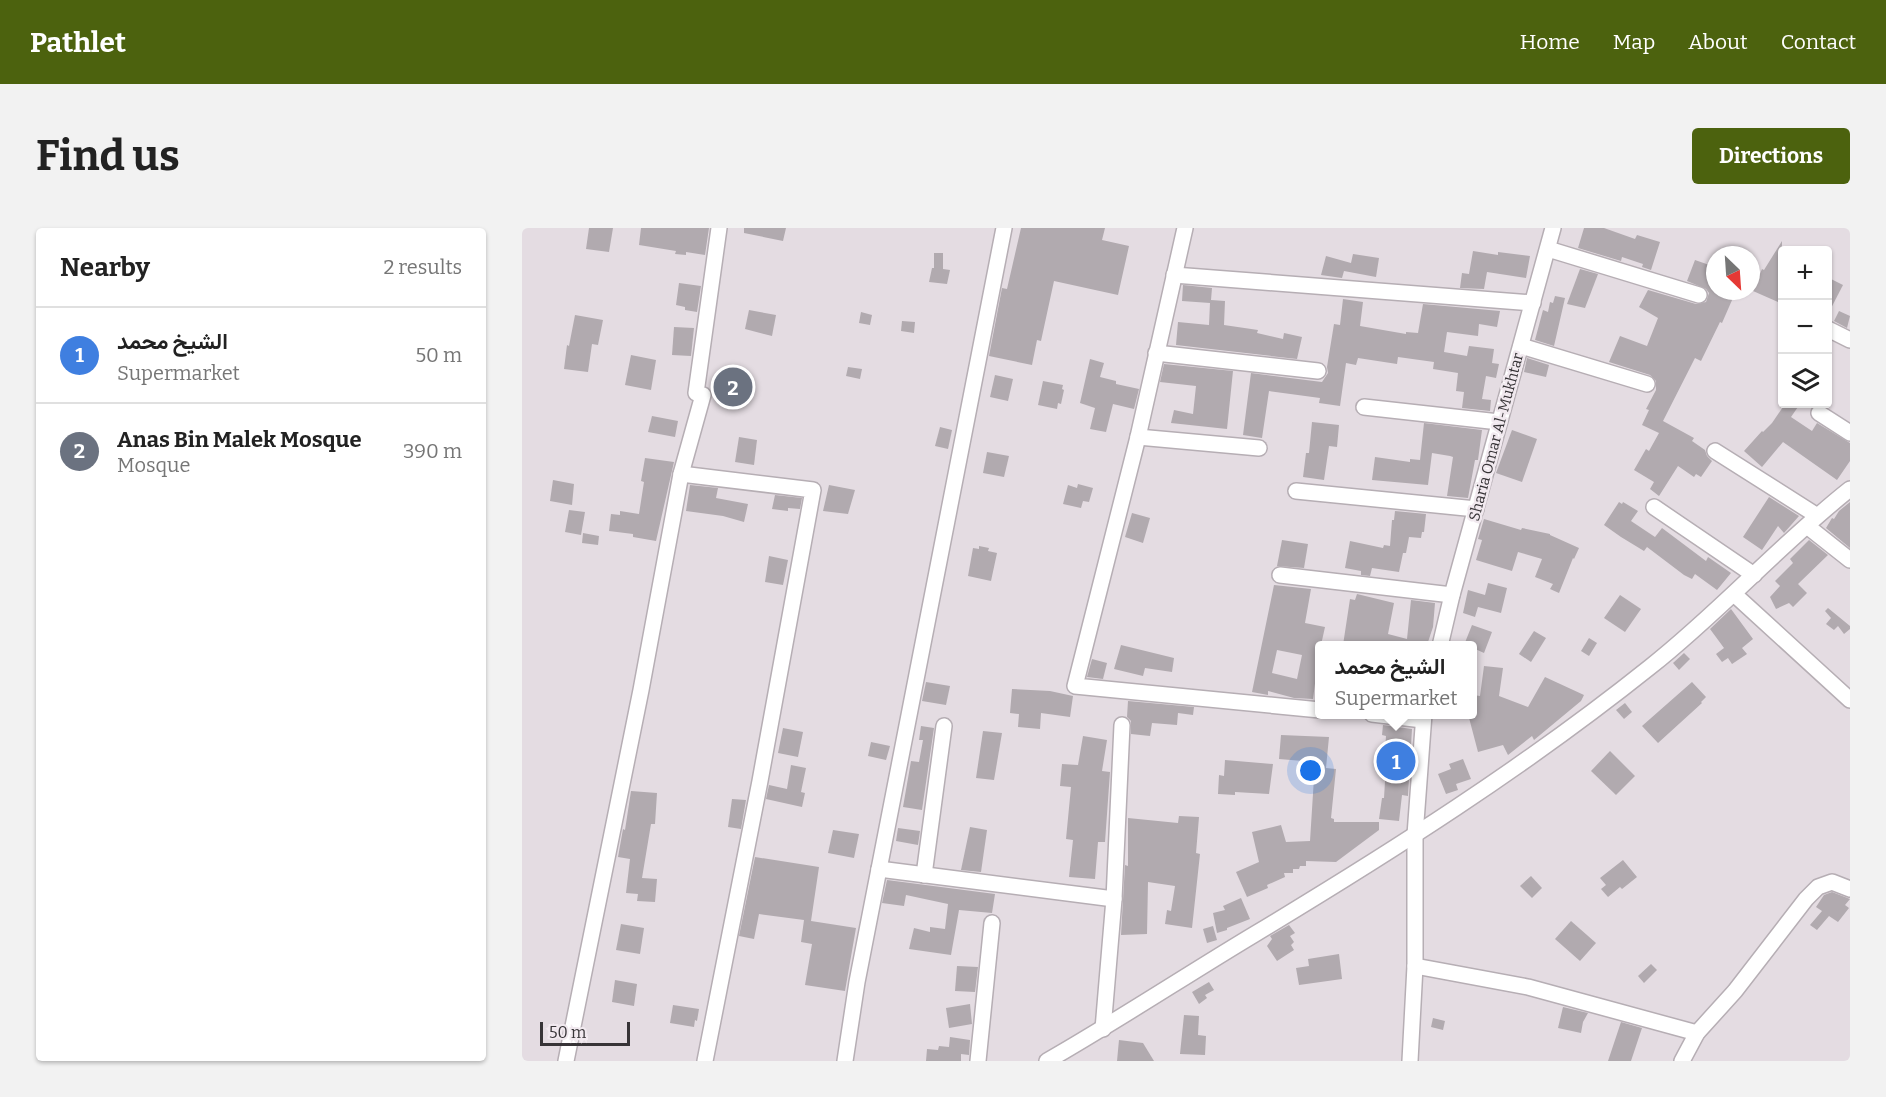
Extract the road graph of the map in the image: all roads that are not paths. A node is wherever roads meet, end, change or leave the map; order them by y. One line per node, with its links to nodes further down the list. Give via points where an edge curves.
1 (719, 228): 22 (street, via 696,393 704,395)
2 (1004, 228): 40 (street)
3 (1185, 228): 6 (street)
4 (1553, 228): 5 (street, Sharia Omar Al-Mukhtar)
5 (1548, 249): 7 (street); 8 (street, Sharia Omar Al-Mukhtar)
6 (1174, 274): 8 (street); 12 (street)
7 (1699, 295)
8 (1533, 303): 11 (street, Sharia Omar Al-Mukhtar)
9 (1832, 331): 10 (street)
10 (1850, 340)
11 (1521, 346): 14 (street); 17 (street, Sharia Omar Al-Mukhtar)
12 (1156, 353): 13 (street); 19 (street)
13 (1318, 371)
14 (1647, 384)
15 (1364, 407): 17 (street)
16 (1819, 413): 18 (street)
17 (1499, 422): 26 (street, Sharia Omar Al-Mukhtar)
18 (1850, 434)
19 (1138, 437): 20 (street); 35 (street, via 1076,686)
20 (1259, 448)
21 (1715, 451): 27 (street)
22 (681, 474): 48 (street, via 642,690); 49 (street, via 813,490)
23 (1850, 489): 27 (street)
24 (1296, 491): 26 (street)
25 (1654, 507): 29 (street)
26 (1476, 509): 32 (street, Sharia Omar Al-Mukhtar)
27 (1812, 521): 28 (street); 29 (street)
28 (1850, 560)
29 (1754, 575): 31 (street)
30 (1280, 576): 32 (street)
31 (1734, 594): 34 (street); 39 (street, via 1641,674 1526,760)
32 (1452, 595): 33 (street, Sharia Omar Al-Mukhtar)
33 (1441, 641)
34 (1847, 694)
35 (1315, 710)
36 (1424, 719): 39 (street)
37 (1122, 724): 43 (street)
38 (944, 726): 41 (street)
39 (1414, 835): 45 (street); 46 (street)
40 (879, 869): 41 (street); 50 (street)
41 (924, 875): 43 (street)
42 (1850, 890): 47 (street, via 1832,882 1818,887)
43 (1114, 899): 46 (street)
44 (992, 923): 51 (street)
45 (1415, 966): 47 (street, via 1528,987); 53 (street)
46 (1102, 1029): 52 (street)
47 (1697, 1033): 54 (street)
48 (566, 1061)
49 (705, 1061)
50 (845, 1061)
51 (978, 1061)
52 (1047, 1061)
53 (1410, 1061)
54 (1682, 1061)

